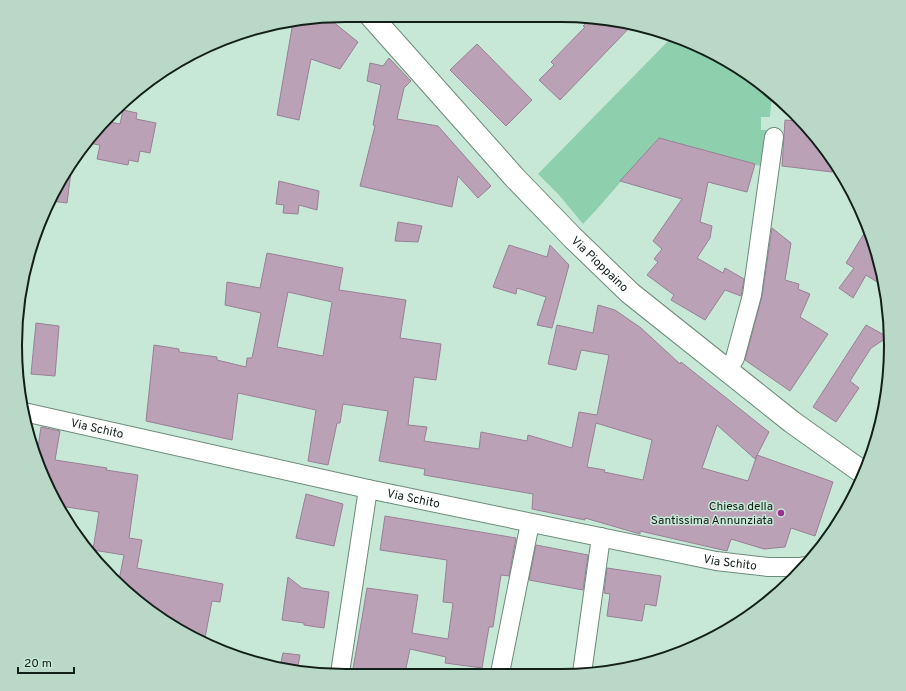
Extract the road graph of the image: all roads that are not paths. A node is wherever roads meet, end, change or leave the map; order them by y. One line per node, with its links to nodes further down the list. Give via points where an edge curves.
1 (376, 22): 3 (main road, Via Pioppaino, via 514,178 573,238 630,292)
2 (774, 137): 3 (street, via 752,295 736,358)
3 (728, 370): 5 (main road, Via Pioppaino, via 792,422)
4 (29, 413): 6 (street, Via Schito)
5 (859, 470)
6 (368, 489): 7 (street, Via Schito); 11 (street)
7 (530, 523): 8 (street, Via Schito); 12 (street)
8 (601, 537): 9 (street, Via Schito, via 716,561 768,567); 10 (street)
9 (796, 567)
10 (583, 668)
11 (341, 669)
12 (501, 669)

